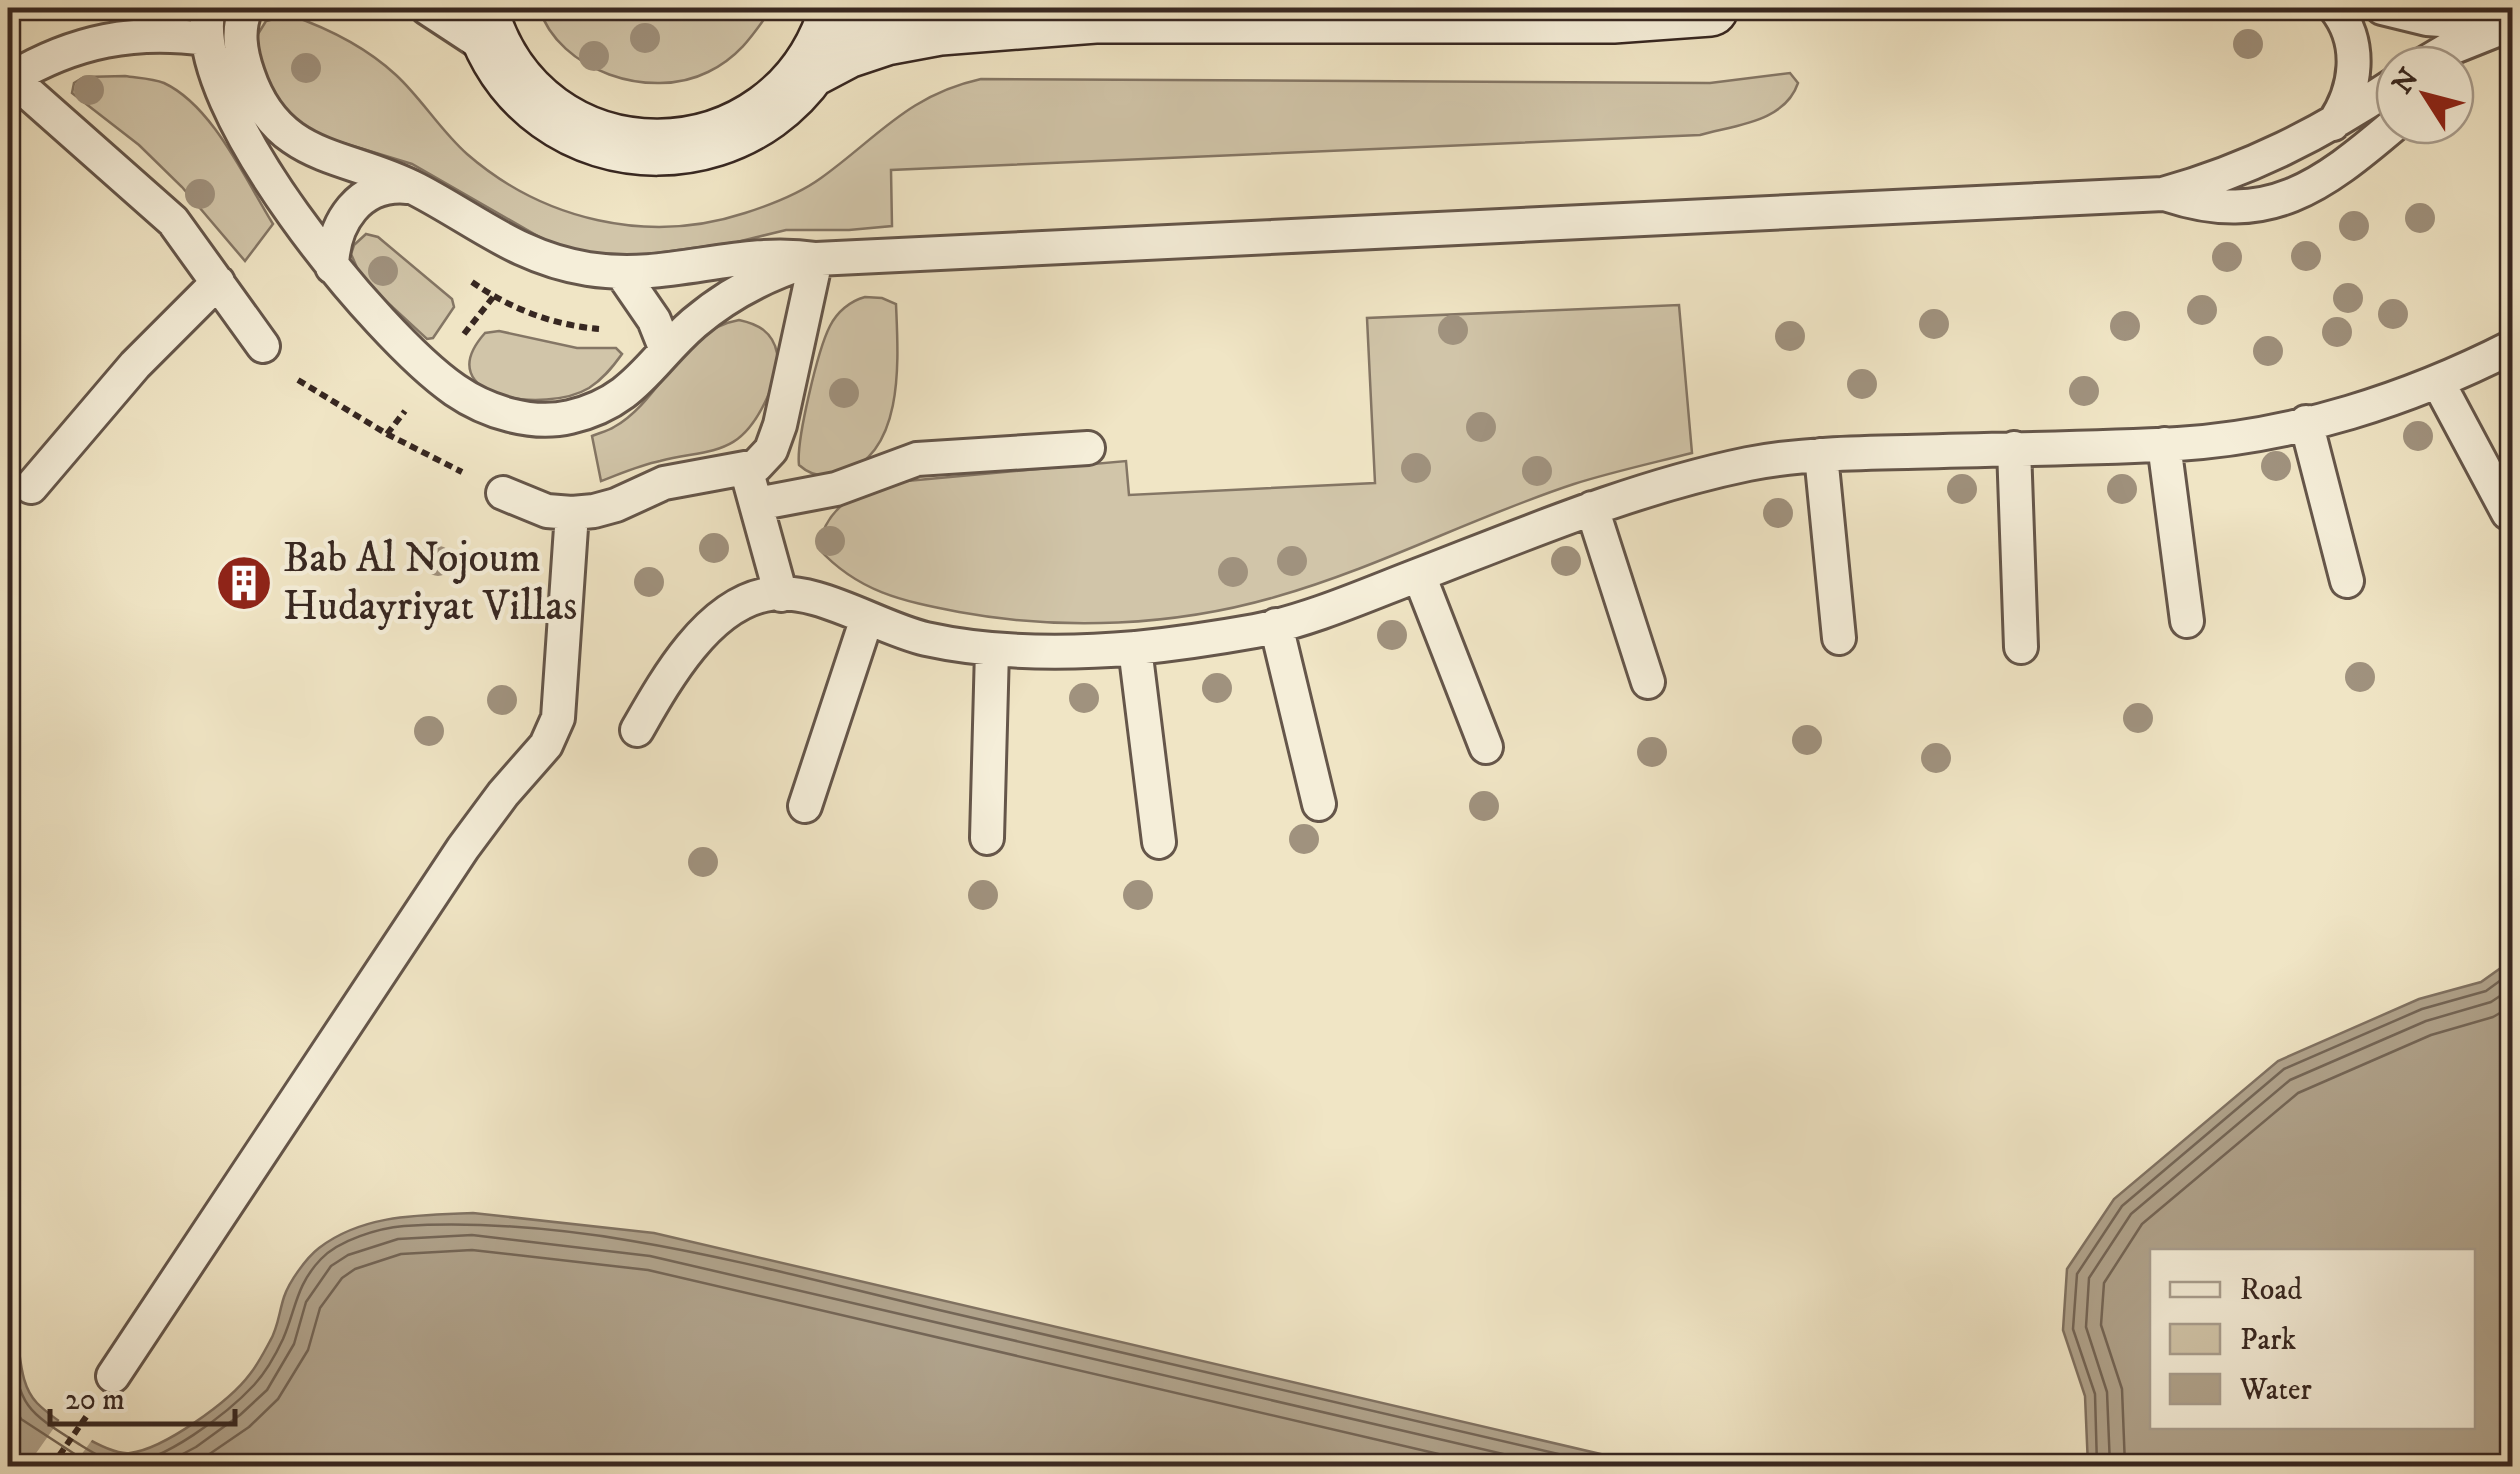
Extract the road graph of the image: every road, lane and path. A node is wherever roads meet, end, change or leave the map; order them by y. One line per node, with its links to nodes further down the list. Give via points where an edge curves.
1 (246, 8): 18 (lane, via 239,41 244,63 252,88 282,129 325,157)
2 (427, 8): 10 (lane)
3 (838, 8): 13 (main road)
4 (1710, 8): 13 (main road, via 1095,15 922,30 848,50)
5 (2335, 8): 16 (lane, via 2354,59 2345,106)
6 (2382, 8): 9 (lane)
7 (2490, 8): 9 (lane)
8 (207, 23): 14 (lane, via 172,34 105,39); 21 (lane, via 226,105)
9 (2512, 25): 11 (lane); 12 (lane)
10 (488, 31): 13 (main road, via 521,88 552,115 588,136 629,146 670,149 750,125)
11 (2460, 45)
12 (2475, 57)
13 (811, 69)
14 (10, 76): 23 (lane, via 173,221)
15 (2375, 97): 16 (lane)
16 (2332, 126): 19 (lane, via 2267,158)
17 (2375, 140): 19 (lane, via 2326,180 2274,202 2218,206)
18 (413, 187): 21 (lane, via 373,192 354,205 332,244); 22 (lane, via 525,251)
19 (2164, 194): 20 (lane)
20 (816, 259): 22 (lane, via 760,254 684,270); 26 (lane, via 719,302); 33 (lane, via 780,425 764,459)
21 (332, 267): 26 (lane, via 434,373 483,406 510,415 540,420 598,408 625,394)
22 (620, 272): 26 (lane)
23 (218, 282): 24 (lane); 34 (lane, via 135,365)
24 (263, 346): 35 (path, via 294,378)
25 (2512, 348): 27 (lane)
26 (666, 350)
27 (2438, 382): 28 (lane); 39 (lane)
28 (2306, 422): 29 (lane); 41 (lane)
29 (2164, 444): 31 (lane); 44 (lane)
30 (1088, 448): 36 (lane, via 916,459 836,489)
31 (2014, 448): 32 (lane); 47 (lane)
32 (1822, 454): 37 (lane, via 1693,476); 46 (lane)
33 (746, 469): 36 (lane); 38 (lane, via 664,482 616,505)
34 (31, 487)
35 (503, 493): 38 (lane)
36 (756, 504): 42 (lane)
37 (1592, 508): 40 (lane); 50 (lane)
38 (572, 513): 57 (lane, via 558,718 546,746 463,848)
39 (2508, 513)
40 (1419, 575): 45 (lane); 52 (lane)
41 (2347, 582)
42 (781, 595): 43 (lane, via 808,596); 51 (lane, via 764,595 725,613 672,670)
43 (867, 618): 49 (lane, via 919,638); 54 (lane)
44 (2187, 621)
45 (1276, 625): 48 (lane); 53 (lane)
46 (1839, 638)
47 (2021, 647)
48 (1135, 648): 49 (lane); 56 (lane)
49 (992, 650): 55 (lane)
50 (1648, 682)
51 (637, 730)
52 (1486, 747)
53 (1319, 804)
54 (805, 806)
55 (987, 838)
56 (1159, 842)
57 (113, 1376): 58 (path)
58 (52, 1466)

